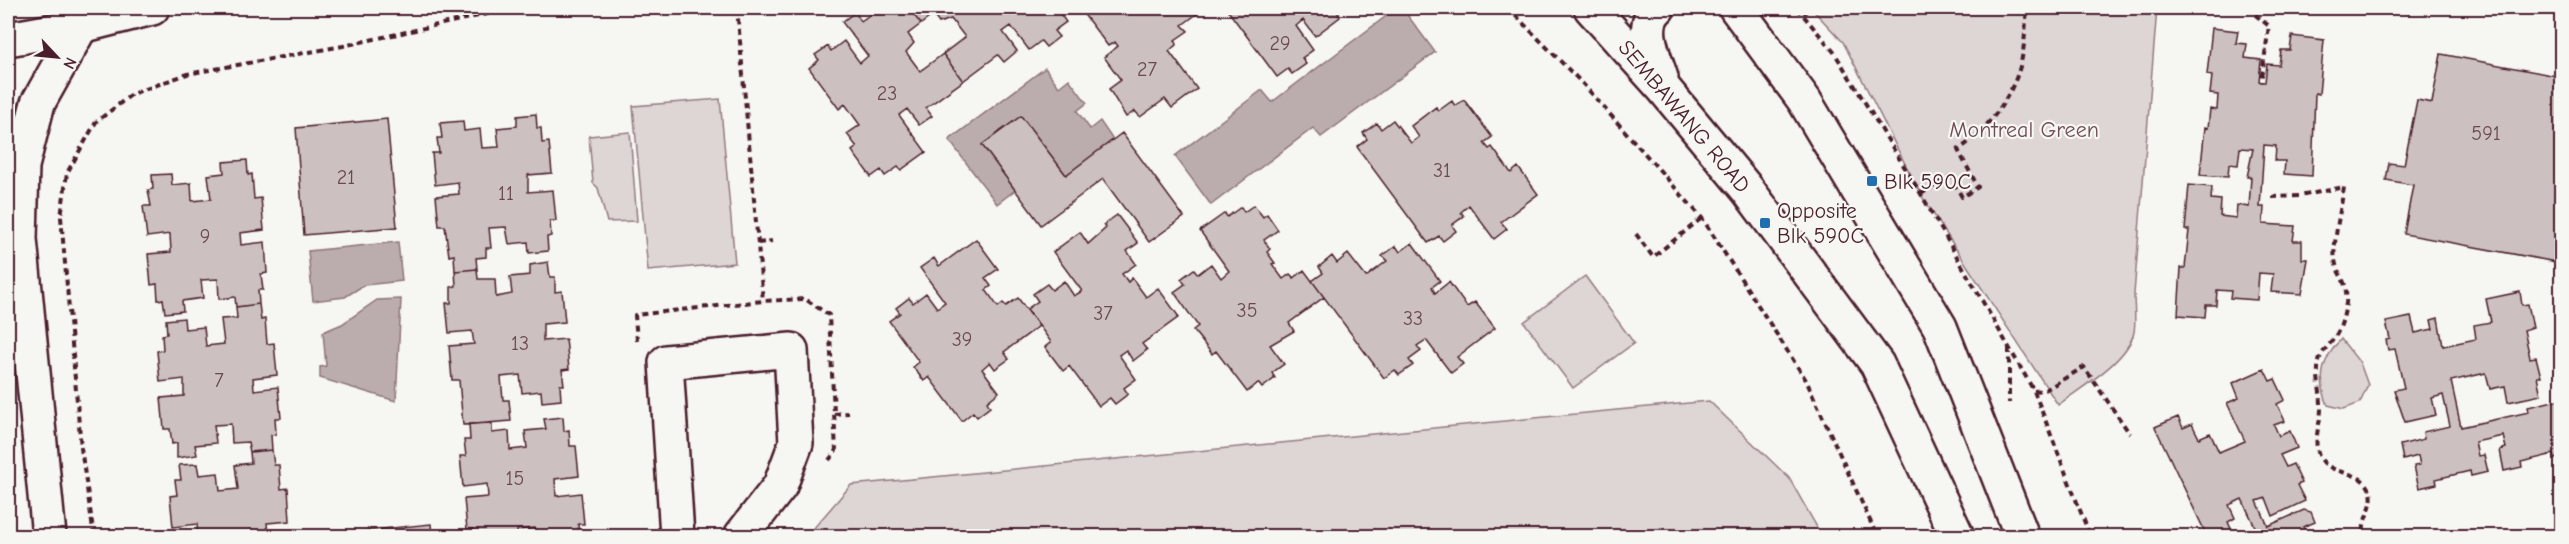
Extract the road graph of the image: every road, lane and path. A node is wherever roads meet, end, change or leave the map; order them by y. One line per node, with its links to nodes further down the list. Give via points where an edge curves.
1 (152, 8): 13 (main road)
2 (513, 8): 32 (path, via 343,46 187,74 132,94 96,122 67,173 61,218 81,448)
3 (737, 8): 22 (path)
4 (1508, 8): 19 (path, via 1584,84)
5 (1591, 8): 16 (main road, SEMBAWANG ROAD)
6 (1658, 8): 16 (main road, via 1648,36)
7 (1736, 8): 37 (main road, via 1804,100 1940,327)
8 (1797, 8): 12 (path)
9 (1808, 8): 12 (path)
10 (2027, 8): 17 (path, via 2017,74 1976,139 1958,150 1978,187 1962,197 1950,176)
11 (2247, 8): 15 (path, via 2269,27)
12 (1804, 14): 17 (path, via 1834,52)
13 (81, 26): 14 (main road); 31 (main road, via 38,104 22,166 20,239)
14 (8, 39)
15 (2261, 82)
16 (1664, 89): 36 (main road, SEMBAWANG ROAD, via 1747,189 1877,364)
17 (1921, 194): 24 (path)
18 (2272, 197): 39 (path, via 2344,187 2334,260 2346,283 2346,303 2338,331 2320,358 2322,407 2316,443 2327,466 2351,473 2368,486 2372,501 2364,524)
19 (1702, 218): 20 (path, via 1653,257); 35 (path, via 1806,380)
20 (1636, 234)
21 (772, 241): 22 (path)
22 (758, 243): 23 (path)
23 (763, 301)
24 (2009, 347): 25 (path); 27 (path, via 2009,402)
25 (2034, 391): 29 (path, via 2045,390 2084,367); 38 (path)
26 (849, 413): 28 (path)
27 (2013, 413)
28 (834, 414)
29 (2130, 434)
30 (2562, 529): 40 (path)
31 (48, 537)
32 (94, 537)
33 (677, 537): 34 (main road, via 666,362 792,350 796,443 780,486)
34 (741, 537)
35 (1877, 537)
36 (1958, 537)
37 (2022, 537)
38 (2090, 537)
39 (2366, 537)
40 (2545, 537)

